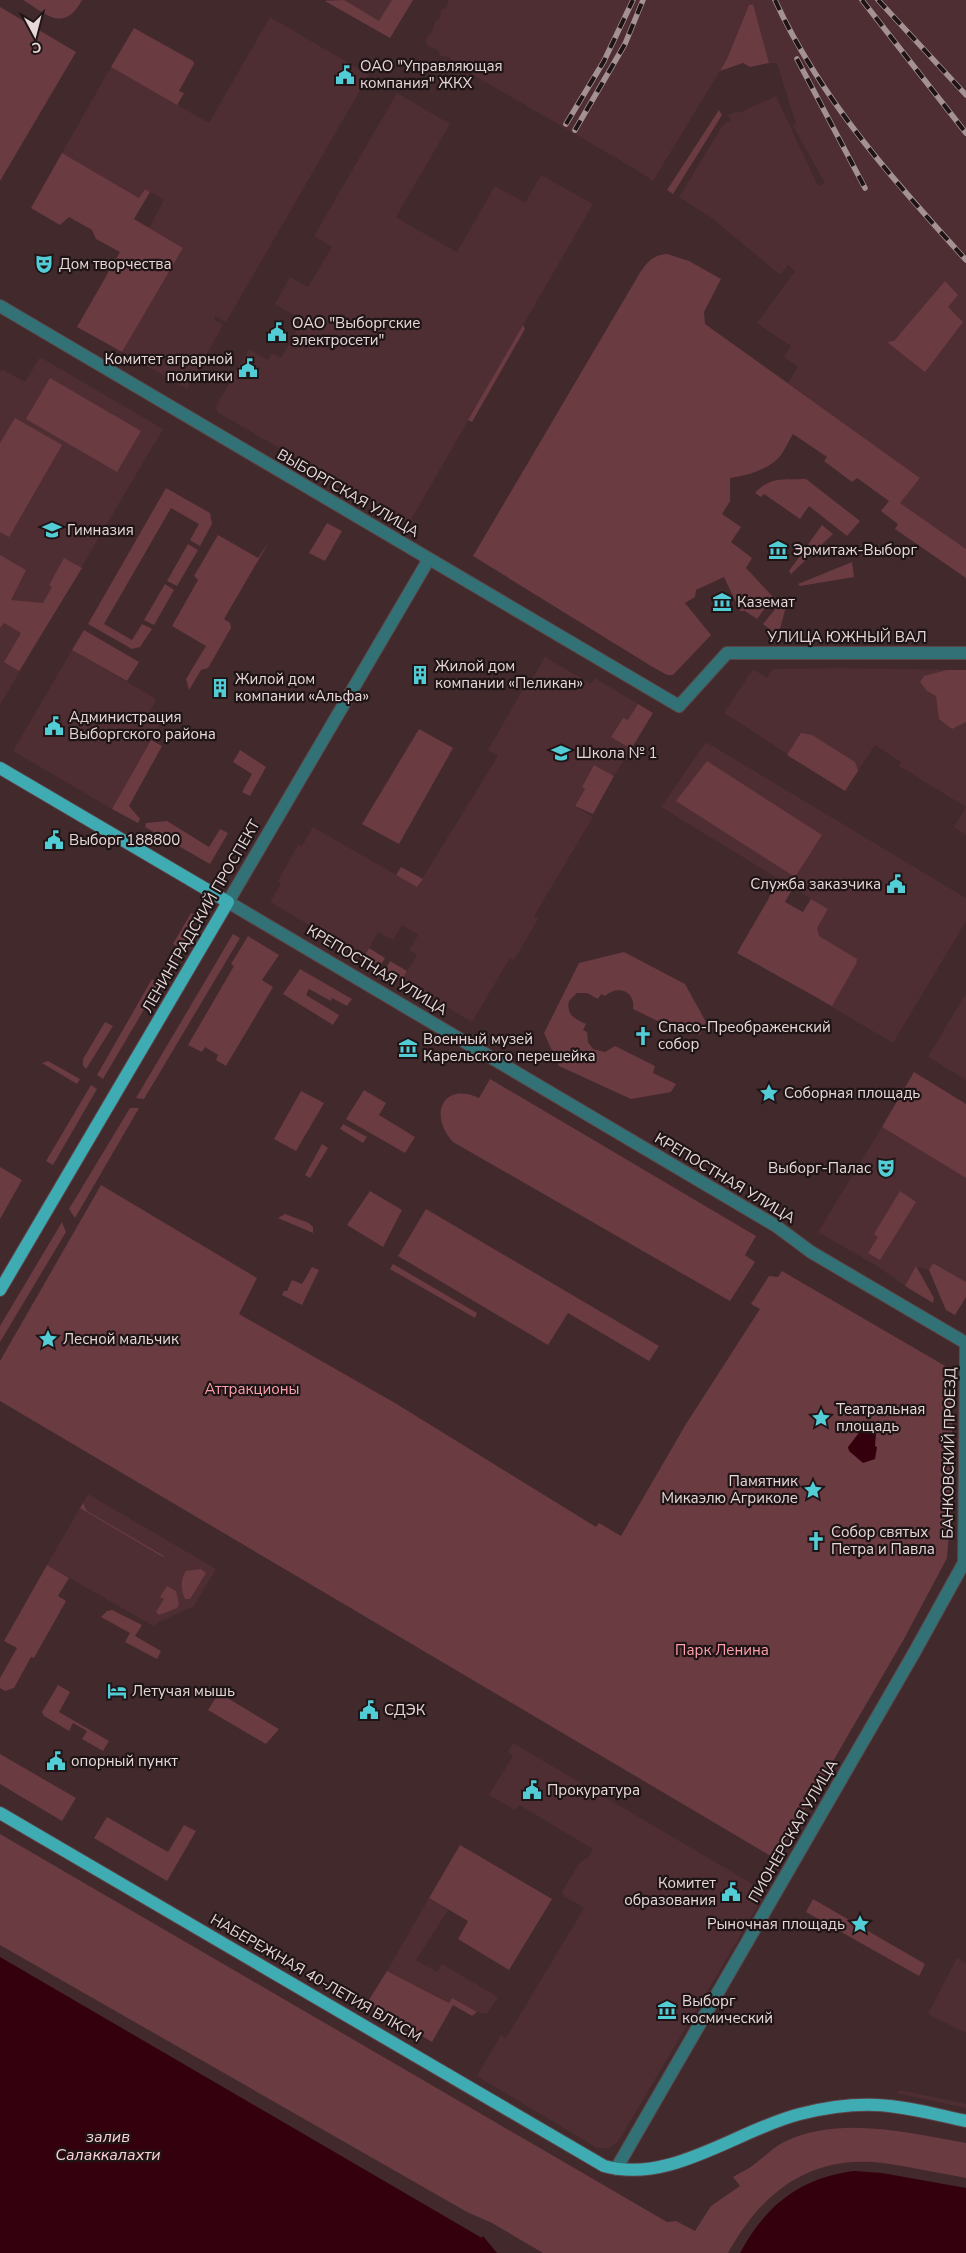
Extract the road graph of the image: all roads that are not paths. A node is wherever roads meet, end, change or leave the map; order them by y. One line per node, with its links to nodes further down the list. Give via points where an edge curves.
1 (0, 306): 2 (street, ВЫБОРГСКАЯ УЛИЦА)
2 (429, 559): 3 (street, ВЫБОРГСКАЯ УЛИЦА, via 679,706); 6 (street, ЛЕНИНГРАДСКИЙ ПРОСПЕКТ)
3 (727, 653): 4 (street, УЛИЦА ЮЖНЫЙ ВАЛ)
4 (966, 653)
5 (0, 768): 6 (main road, КРЕПОСТНАЯ УЛИЦА)
6 (228, 902): 7 (main road, ЛЕНИНГРАДСКИЙ ПРОСПЕКТ); 8 (street, КРЕПОСТНАЯ УЛИЦА, via 776,1226 811,1252)
7 (0, 1290)
8 (966, 1343): 9 (street, БАНКОВСКИЙ ПРОЕЗД)
9 (965, 1561): 12 (street, ПИОНЕРСКАЯ УЛИЦА)
10 (0, 1813): 12 (main road, НАБЕРЕЖНАЯ 40-ЛЕТИЯ ВЛКСМ, via 588,2158)
11 (966, 2121): 12 (main road, via 875,2105 826,2109 770,2124 700,2155 651,2168)
12 (616, 2169)

